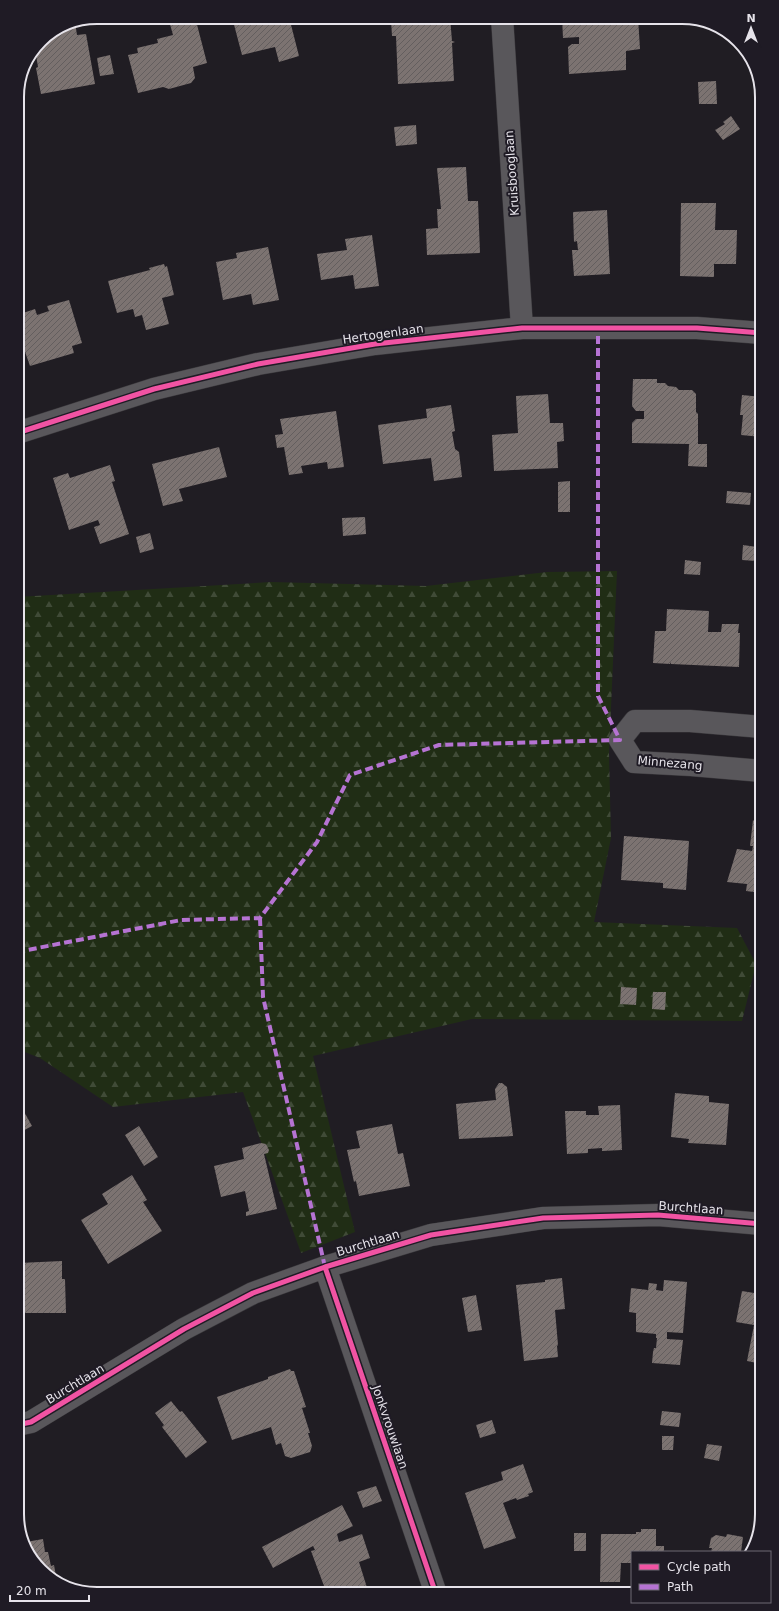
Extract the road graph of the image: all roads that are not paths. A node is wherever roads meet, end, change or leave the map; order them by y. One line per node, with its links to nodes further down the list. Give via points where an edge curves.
1 (502, 24): 2 (street, Kruisbooglaan)
2 (522, 328): 3 (street, Hertogenlaan, via 697,328); 4 (street, Hertogenlaan, via 375,344 258,364 154,389)
3 (755, 332)
4 (24, 431)
5 (755, 726): 6 (street, Minnezang, via 690,721 635,721 620,740 634,762)
6 (755, 770)
7 (755, 1223): 8 (street, Burchtlaan, via 658,1215 543,1218 431,1235)
8 (325, 1267): 9 (street, Burchtlaan, via 253,1293 184,1329 31,1422); 10 (street, Jonkvrouwlaan)
9 (24, 1424)
10 (434, 1587)

